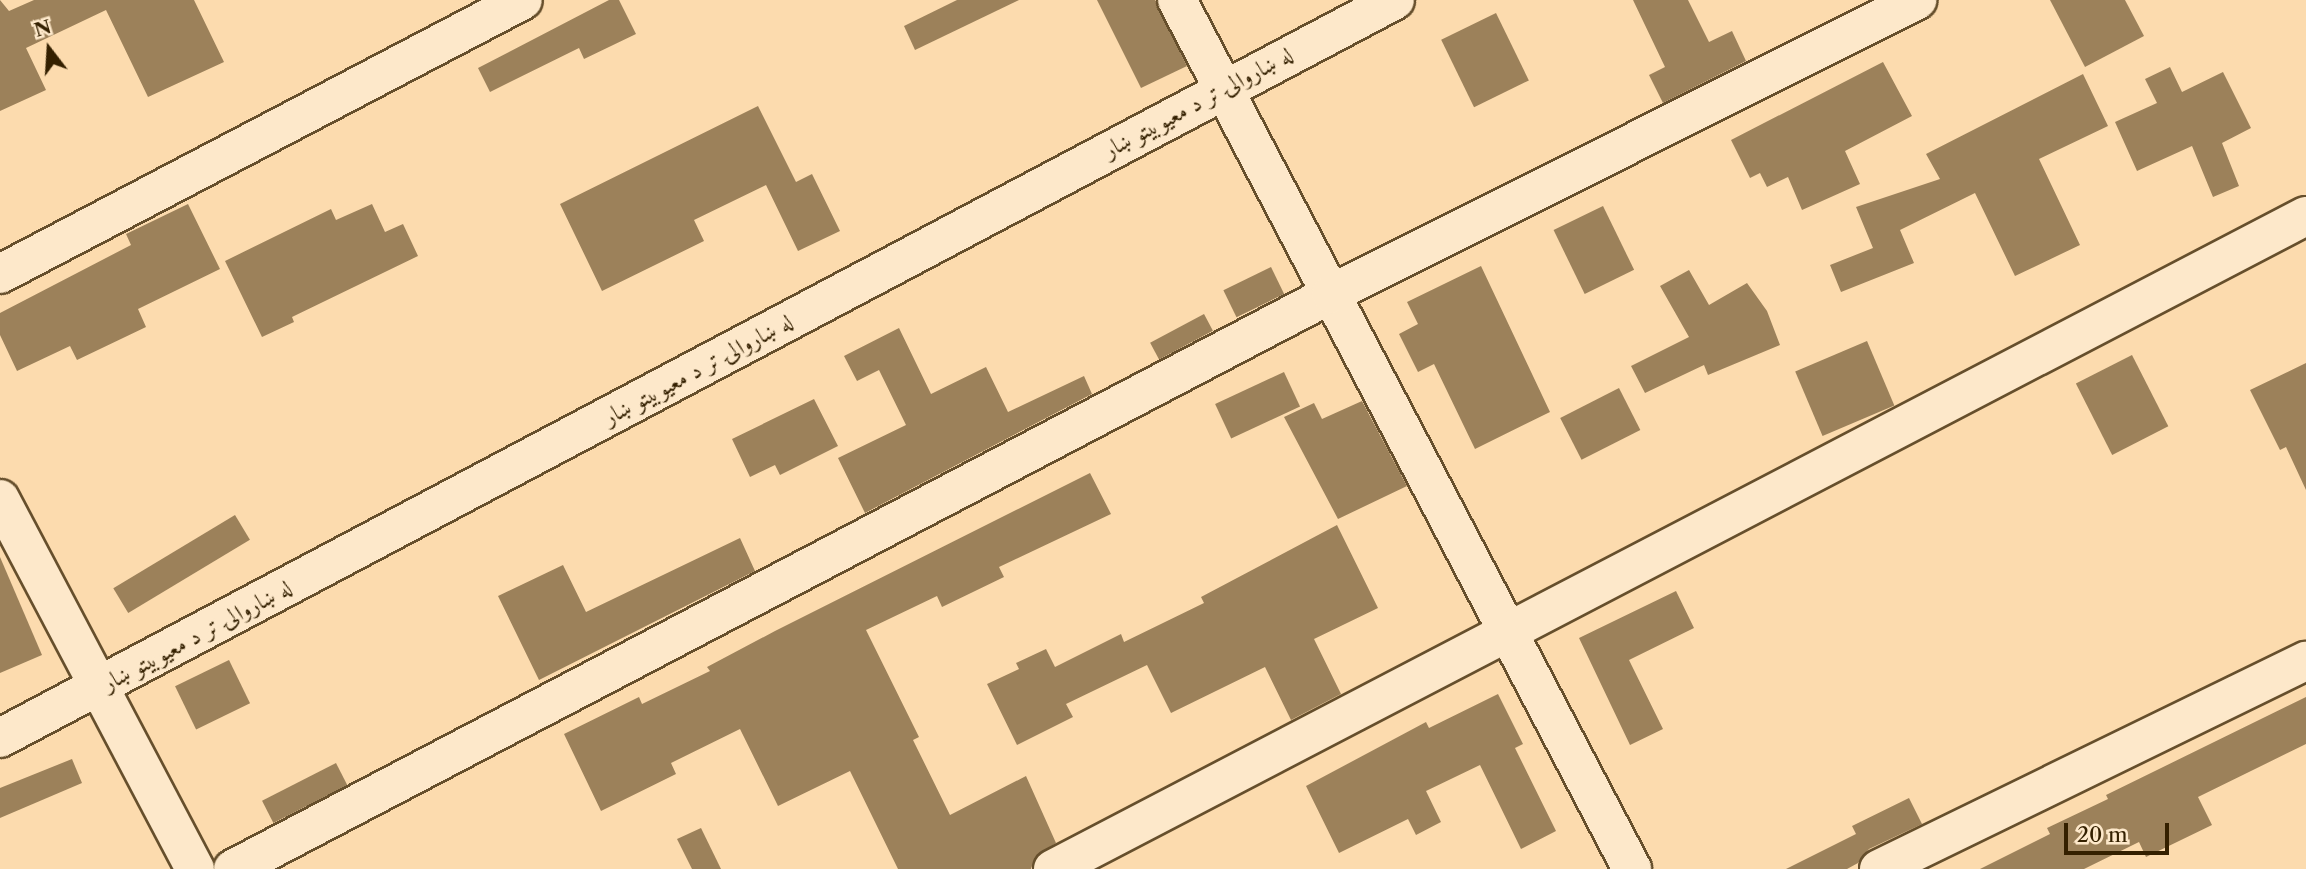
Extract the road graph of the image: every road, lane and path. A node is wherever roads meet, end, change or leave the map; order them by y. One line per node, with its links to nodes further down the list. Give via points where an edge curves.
1 (523, 0): 7 (street)
2 (1177, 0): 5 (street)
3 (1395, 0): 5 (street, له ښاروالۍ تر د معیوبیتو ښار)
4 (1917, 0): 8 (street)
5 (1223, 88): 8 (street); 12 (street, له ښاروالۍ تر د معیوبیتو ښار)
6 (2306, 216): 10 (street)
7 (0, 274)
8 (1331, 294): 10 (street); 15 (street)
9 (0, 499): 12 (street)
10 (1508, 632): 16 (street); 17 (street)
11 (2306, 661): 18 (street)
12 (99, 688): 13 (street, له ښاروالۍ تر د معیوبیتو ښار); 14 (street)
13 (0, 738)
14 (195, 869)
15 (233, 869)
16 (1053, 869)
17 (1632, 869)
18 (1879, 869)

